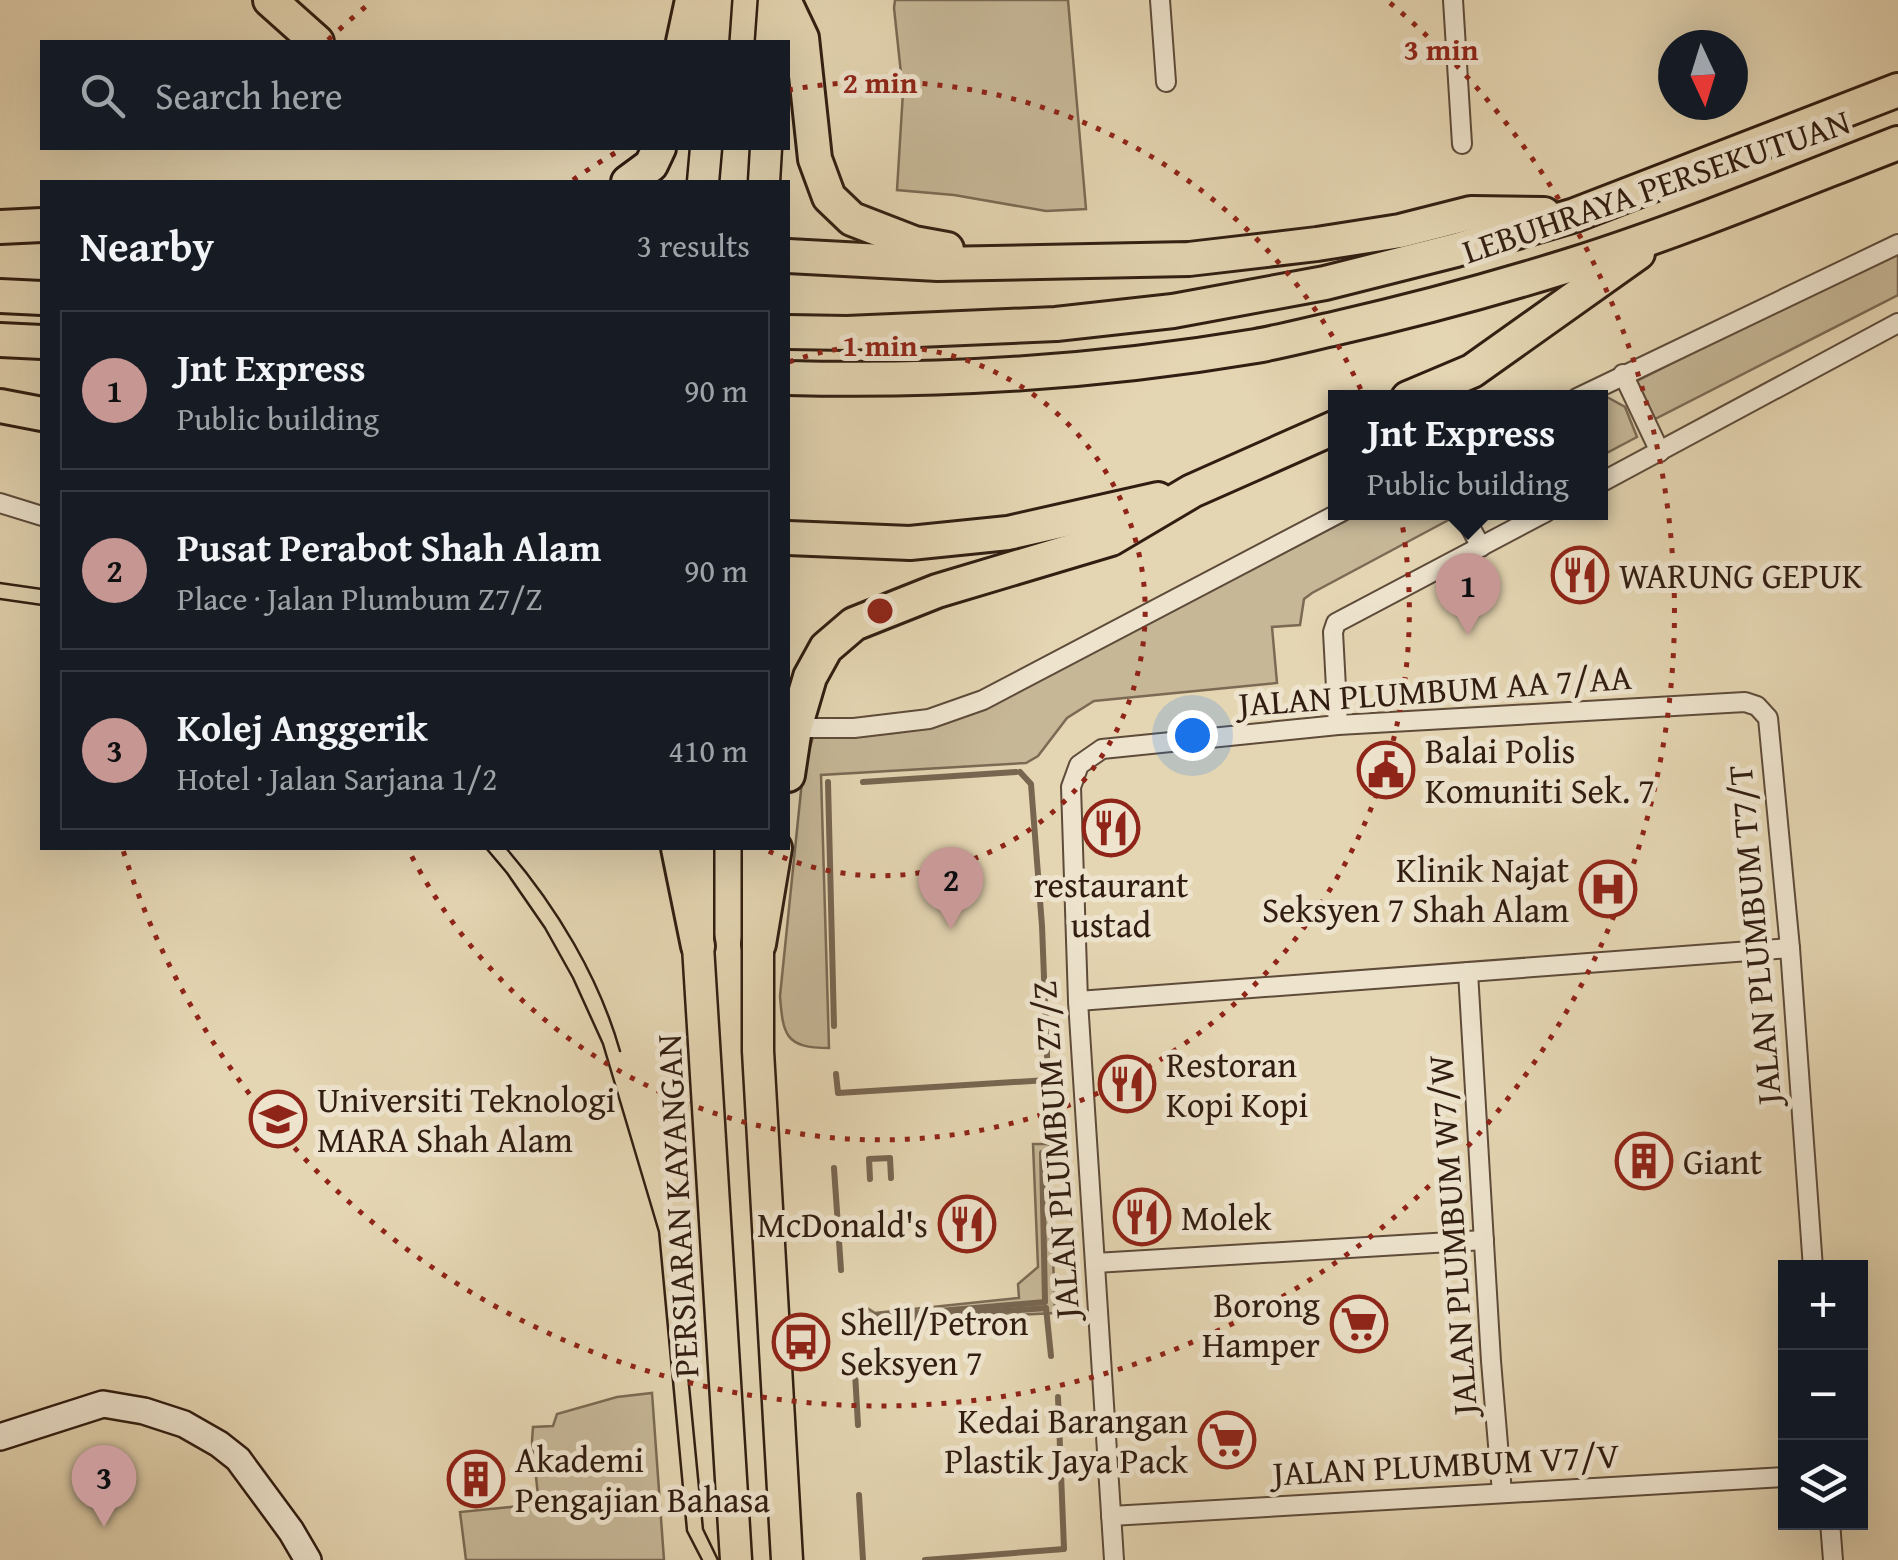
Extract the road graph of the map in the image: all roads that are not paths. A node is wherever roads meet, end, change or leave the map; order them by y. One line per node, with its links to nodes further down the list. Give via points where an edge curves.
1 (270, 0): 8 (highway)
2 (692, 0): 9 (highway)
3 (716, 0): 10 (main road)
4 (774, 0): 11 (main road)
5 (784, 0): 28 (highway, via 802,38 816,159 829,197 852,220 914,243)
6 (1160, 0): 12 (street)
7 (1453, 0): 15 (street)
8 (315, 40)
9 (683, 40)
10 (713, 40)
11 (772, 40)
12 (1166, 82)
13 (1898, 90): 22 (highway, LEBUHRAYA PERSEKUTUAN)
14 (1898, 143): 25 (highway, LEBUHRAYA PERSEKUTUAN)
15 (1462, 144)
16 (658, 150): 19 (highway)
17 (706, 150): 20 (main road)
18 (766, 150): 21 (main road)
19 (631, 180)
20 (703, 180)
21 (764, 180)
22 (1575, 215): 28 (highway, via 1471,213 1299,246); 32 (highway, LEBUHRAYA PERSEKUTUAN, via 1325,283 1173,311 1056,324)
23 (40, 226): 24 (highway)
24 (0, 227)
25 (1666, 233): 36 (highway, LEBUHRAYA PERSEKUTUAN, via 1419,309 1258,345 984,376); 37 (highway, via 1472,371)
26 (1898, 244): 35 (street)
27 (790, 256): 28 (highway)
28 (1031, 264)
29 (0, 296): 30 (highway)
30 (40, 298)
31 (1898, 323): 42 (street)
32 (790, 332)
33 (0, 340): 34 (highway)
34 (40, 342)
35 (1622, 374): 38 (street); 42 (street)
36 (790, 378)
37 (1427, 390)
38 (1592, 390)
39 (0, 406): 40 (highway)
40 (40, 414)
41 (1328, 431): 44 (highway)
42 (1660, 452): 43 (street)
43 (1608, 480)
44 (1192, 491): 50 (highway, via 1008,533 910,543); 54 (highway, via 1110,539 936,591 854,624 826,648)
45 (0, 503): 46 (street)
46 (40, 515)
47 (1328, 518): 54 (street, via 982,700 928,719)
48 (1466, 520): 51 (street)
49 (1531, 520): 51 (street)
50 (790, 538)
51 (1481, 547): 53 (street, via 1336,623)
52 (1768, 718): 53 (street, JALAN PLUMBUM AA 7/AA, via 1745,702); 63 (street, JALAN PLUMBUM T7/T)
53 (1338, 725): 55 (street, JALAN PLUMBUM AA 7/AA)
54 (796, 728): 56 (highway)
55 (1102, 749): 65 (street, JALAN PLUMBUM Z7/Z, via 1079,765 1071,786)
56 (790, 762)
57 (678, 850): 62 (highway)
58 (698, 850): 62 (main road, PERSIARAN KAYANGAN)
59 (758, 850): 61 (main road)
60 (775, 850): 61 (highway)
61 (759, 944): 76 (main road, via 758,1051)
62 (698, 946): 75 (main road, PERSIARAN KAYANGAN)
63 (1790, 948): 64 (street); 67 (street, JALAN PLUMBUM T7/T)
64 (1468, 972): 65 (street); 66 (street, JALAN PLUMBUM W7/W)
65 (1078, 1001): 68 (street, JALAN PLUMBUM Z7/Z)
66 (1484, 1240): 68 (street); 71 (street, JALAN PLUMBUM W7/W)
67 (1811, 1260)
68 (1095, 1263): 72 (street, JALAN PLUMBUM Z7/Z)
69 (0, 1436): 74 (street, via 103,1404 184,1424 238,1459)
70 (1778, 1477): 71 (street, JALAN PLUMBUM V7/V)
71 (1502, 1493): 72 (street, JALAN PLUMBUM V7/V)
72 (1111, 1516): 77 (street, JALAN PLUMBUM Z7/Z)
73 (1831, 1530): 78 (street)
74 (308, 1560)
75 (736, 1560)
76 (787, 1560)
77 (1114, 1560)
78 (1833, 1560)

